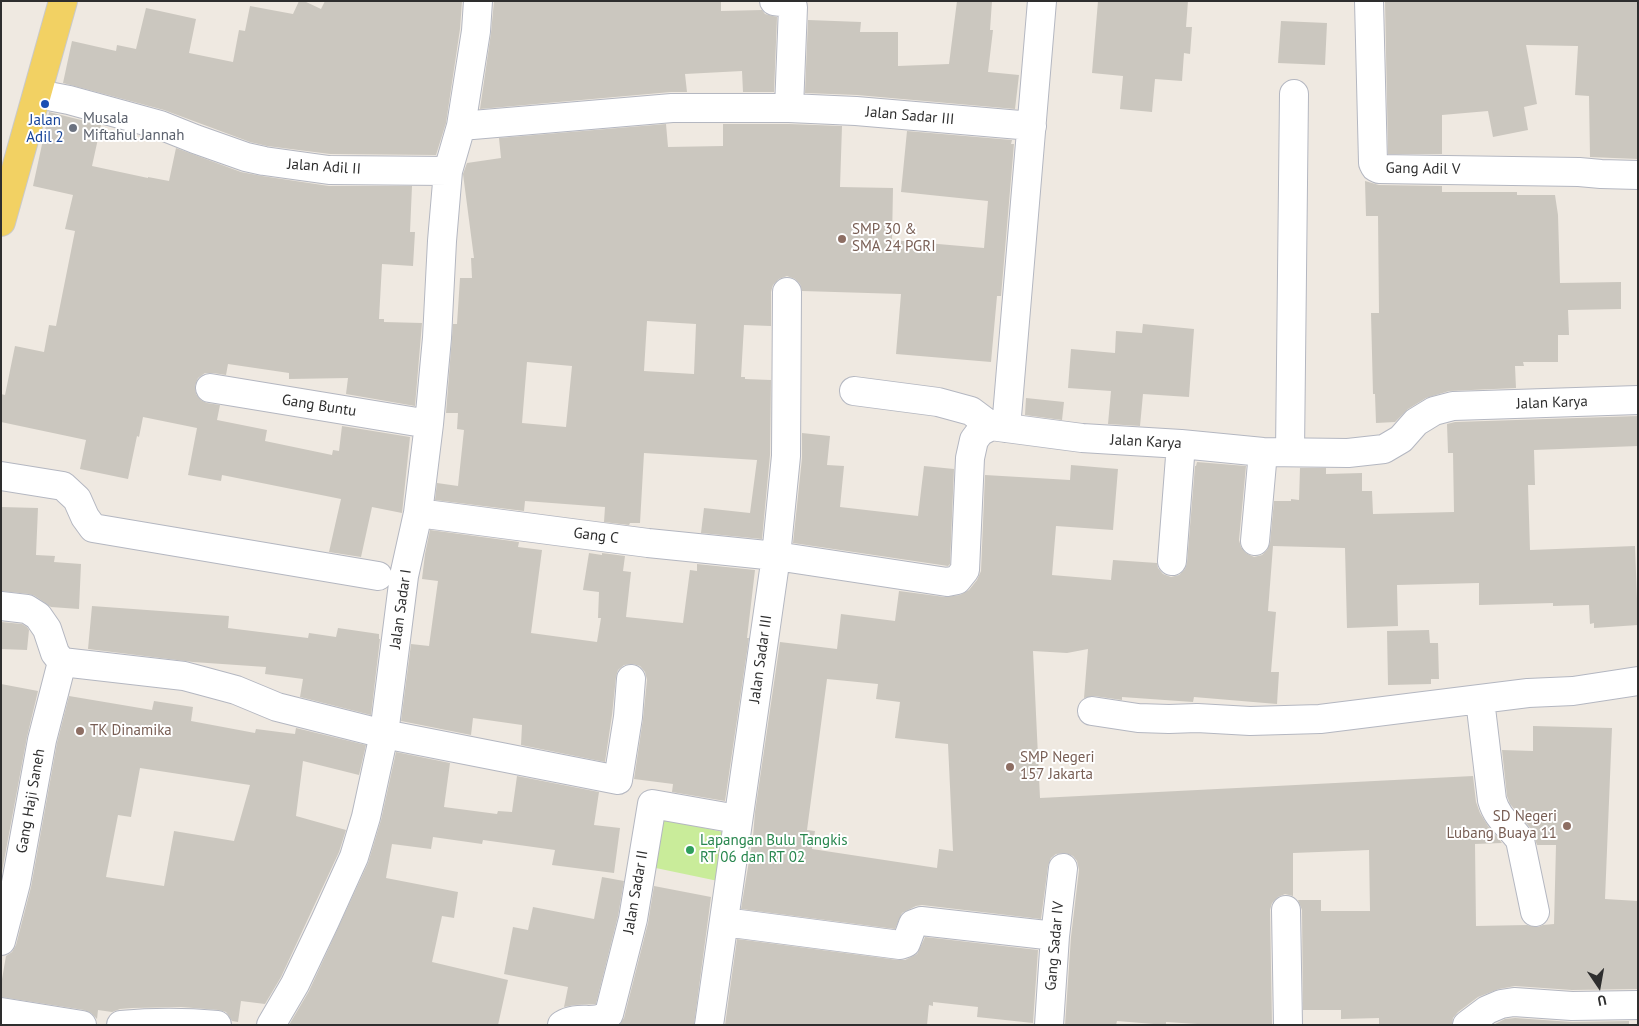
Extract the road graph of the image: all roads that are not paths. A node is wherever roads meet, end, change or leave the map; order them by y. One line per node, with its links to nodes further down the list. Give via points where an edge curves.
1 (63, 1): 6 (main road)
2 (478, 1): 9 (street)
3 (774, 1): 8 (street, via 790,3 793,7)
4 (1042, 1): 10 (street)
5 (1369, 1): 12 (street, Gang Adil V, via 1375,167)
6 (38, 94): 11 (street, Jalan Adil II, via 160,125 264,161 329,170); 13 (main road)
7 (1294, 94): 23 (street)
8 (788, 108): 9 (street, Jalan Sadar III, via 672,108); 10 (street, Jalan Sadar III)
9 (462, 126): 11 (street)
10 (1032, 126): 20 (street)
11 (448, 171): 19 (street, Jalan Sadar I)
12 (1638, 174)
13 (7, 181): 14 (main road)
14 (1, 222)
15 (787, 292): 27 (street, Jalan Sadar III, via 786,456)
16 (210, 388): 19 (street, Gang Buntu)
17 (854, 392): 20 (street, via 938,402 971,411)
18 (1638, 400): 23 (street, Jalan Karya, via 1453,406 1434,411 1416,422 1401,439 1384,449 1348,453)
19 (429, 424): 25 (street, Jalan Sadar I)
20 (998, 427): 21 (street, Jalan Karya, via 1082,438); 27 (street, via 980,432 974,440 970,458 965,570 957,580 947,582)
21 (1181, 444): 22 (street, Jalan Karya); 28 (street)
22 (1263, 452): 23 (street, Jalan Karya); 26 (street)
23 (1290, 452)
24 (1, 476): 29 (street, via 63,486 77,499 92,528)
25 (418, 513): 27 (street, Gang C); 36 (street, Jalan Sadar I, via 404,576)
26 (1255, 540)
27 (776, 556): 37 (street, Jalan Sadar III)
28 (1172, 561)
29 (378, 576)
30 (1, 606): 31 (street, via 27,609 38,616)
31 (62, 662): 36 (street, via 184,676 236,690 277,707); 43 (street, Gang Haji Saneh, via 42,740 16,883)
32 (631, 679): 36 (street, via 618,780)
33 (1638, 681): 34 (street)
34 (1480, 700): 35 (street, via 1320,718 1250,721 1138,718); 40 (street, via 1492,800 1501,820 1520,840)
35 (1092, 711)
36 (384, 734): 49 (street, Jalan Sadar I, via 354,857 295,984)
37 (737, 818): 41 (street, Jalan Sadar III); 50 (street, Jalan Sadar II, via 652,804 633,919 609,1014 598,1023 570,1020)
38 (1063, 868): 42 (street, Gang Sadar IV)
39 (1286, 910): 53 (street)
40 (1534, 912)
41 (724, 922): 42 (street, via 900,945 906,944 913,924 921,920); 51 (street, Jalan Sadar III)
42 (1055, 936): 52 (street, Gang Sadar IV)
43 (1, 941)
44 (1638, 1005): 54 (street, via 1572,1006 1514,1002 1487,1010)
45 (1, 1012): 46 (street)
46 (82, 1025)
47 (121, 1025): 48 (street, via 155,1022)
48 (217, 1025)
49 (271, 1025)
50 (562, 1025)
51 (708, 1025)
52 (1049, 1025)
53 (1288, 1025)
54 (1467, 1025)

